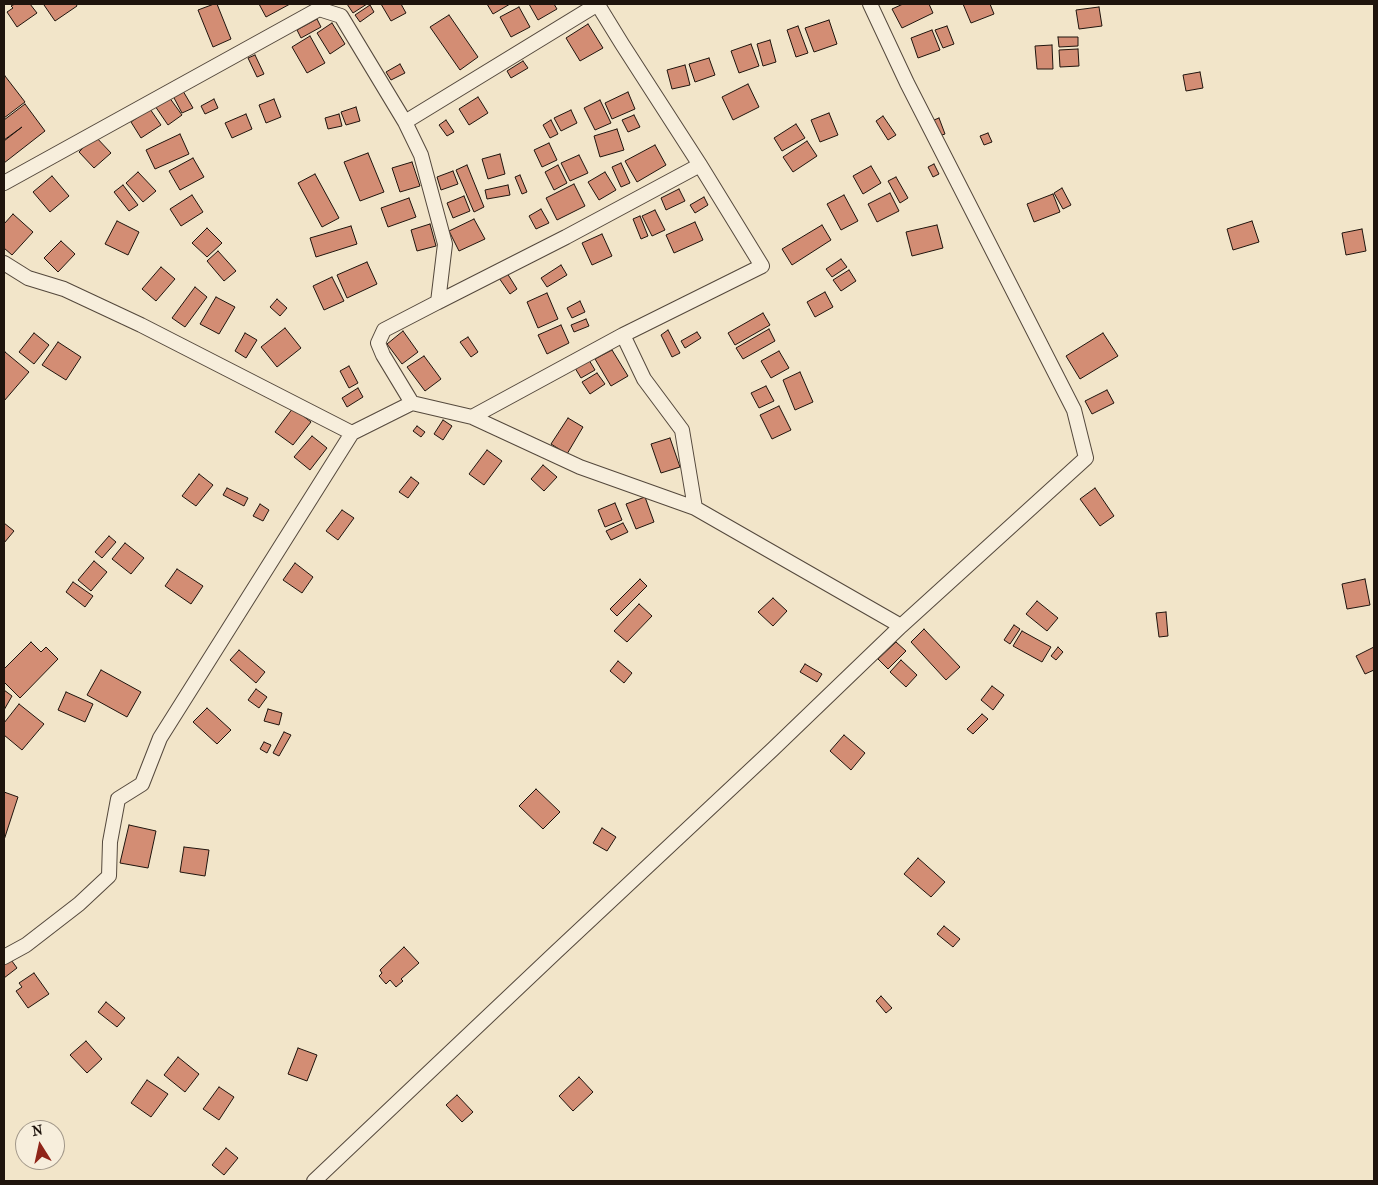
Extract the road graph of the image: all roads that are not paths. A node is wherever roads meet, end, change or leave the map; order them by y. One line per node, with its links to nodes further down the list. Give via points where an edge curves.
1 (598, 4): 4 (street); 5 (street)
2 (870, 4): 14 (street, via 1074,410 1086,458)
3 (321, 6): 4 (street, via 341,16); 6 (street)
4 (405, 122): 8 (street, via 421,155 445,244)
5 (700, 165): 8 (street); 9 (street, via 762,266)
6 (4, 183)
7 (4, 263): 12 (street, via 28,278 64,289 141,325)
8 (438, 302): 10 (street, via 384,330 378,343)
9 (623, 334): 11 (street); 13 (street, via 644,380 682,430)
10 (412, 404): 11 (street); 12 (street)
11 (472, 417): 13 (street, via 580,468)
12 (352, 433): 15 (street, via 160,738 142,784 118,799 108,876 72,910 26,945)
13 (695, 508): 14 (street)
14 (901, 626): 16 (street)
15 (4, 957)
16 (314, 1181)

